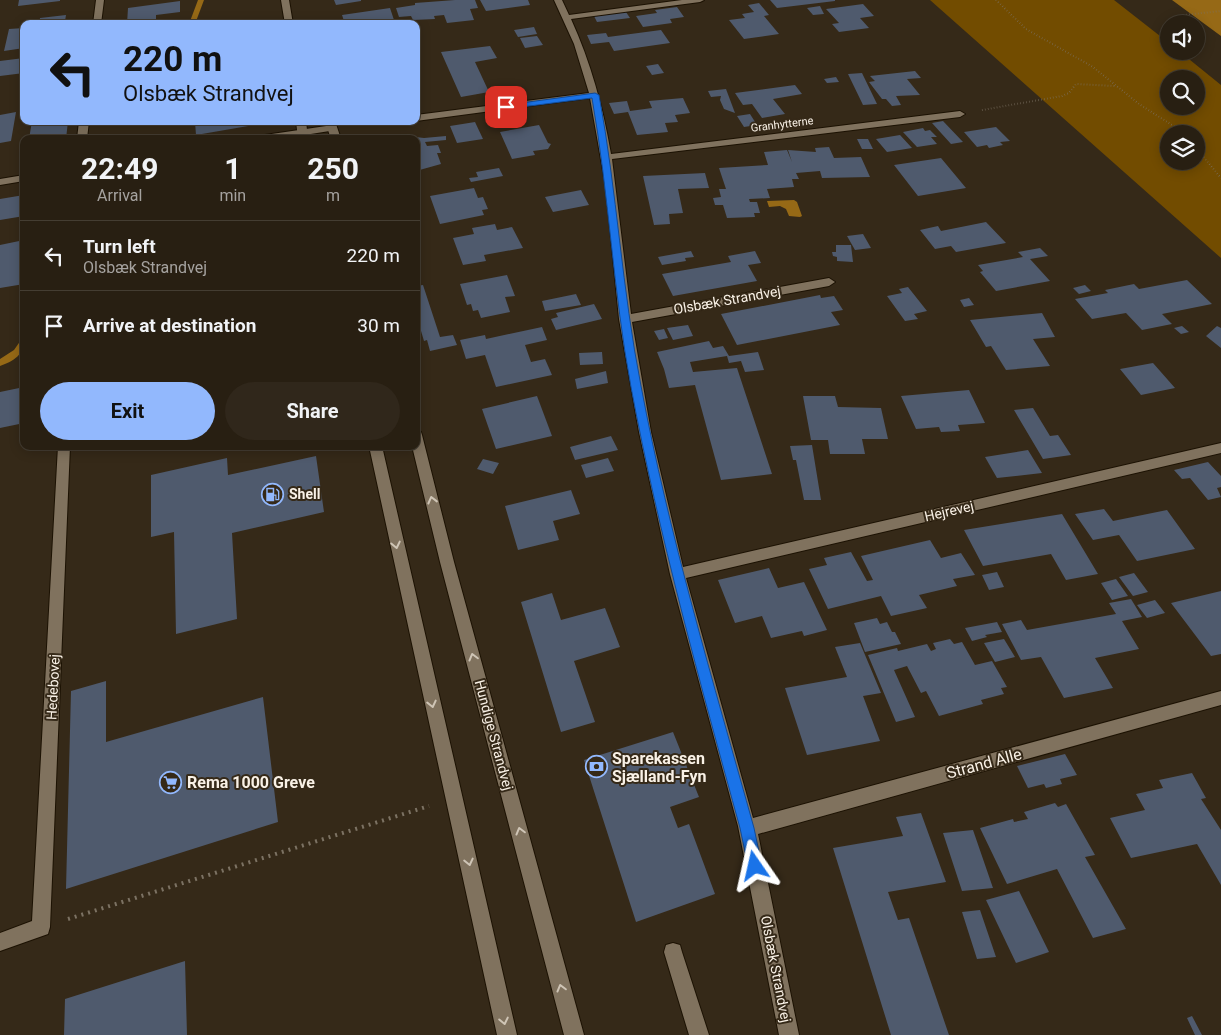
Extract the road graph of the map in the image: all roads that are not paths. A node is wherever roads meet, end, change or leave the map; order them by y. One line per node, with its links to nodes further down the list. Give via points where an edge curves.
1 (100, 0): 6 (street)
2 (558, 0): 5 (street, Olsbæk Strandvej)
3 (700, 0): 5 (street)
4 (286, 3): 7 (street); 8 (street)
5 (568, 18): 9 (street, Olsbæk Strandvej)
6 (98, 20)
7 (288, 20)
8 (292, 20)
9 (595, 95): 11 (street); 14 (street, Olsbæk Strandvej)
10 (960, 114): 14 (street, Granhytterne)
11 (420, 117)
12 (332, 125): 13 (street)
13 (303, 135)
14 (607, 157): 18 (street, Olsbæk Strandvej)
15 (20, 179): 16 (street)
16 (0, 182)
17 (830, 282): 18 (street, Olsbæk Strandvej)
18 (624, 319): 23 (street, Olsbæk Strandvej)
19 (1221, 448): 23 (street, Hejrevej)
20 (64, 450): 26 (street, Hedebovej, via 41,927)
21 (376, 450): 28 (street, one-way to 28)
22 (420, 450): 29 (street, Hundige Strandvej, one-way to 22)
23 (677, 574): 25 (street, Olsbæk Strandvej)
24 (1221, 698): 25 (street, Strand Alle)
25 (747, 828): 31 (street, Olsbæk Strandvej)
26 (0, 942)
27 (673, 952): 30 (street)
28 (507, 1035)
29 (574, 1035)
30 (699, 1035)
31 (789, 1035)

